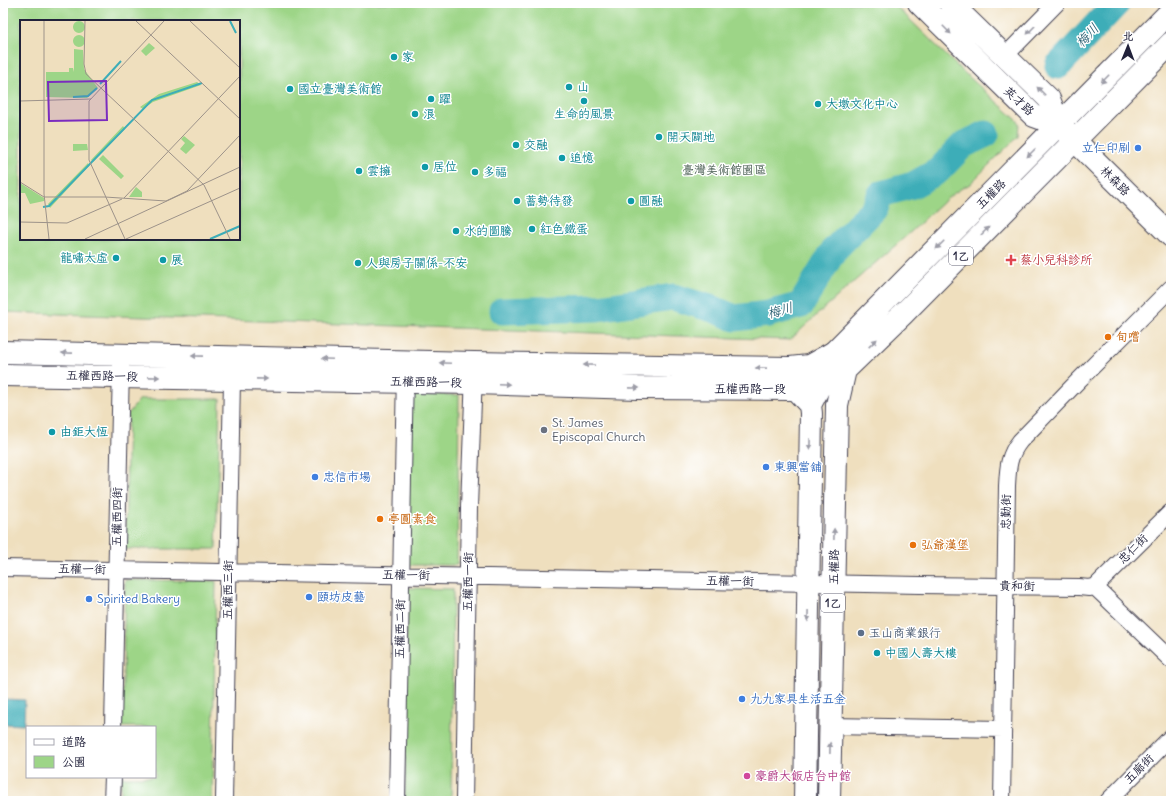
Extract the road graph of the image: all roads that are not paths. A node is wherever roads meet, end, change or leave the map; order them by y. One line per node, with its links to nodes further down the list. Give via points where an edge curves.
1 (919, 3): 7 (main road, 英才路, one-way to 7, via 1034,116)
2 (950, 3): 6 (main road, 英才路)
3 (1057, 3): 6 (street, one-way to 6)
4 (1171, 11): 7 (main road, 五權路 / 1乙, one-way to 7)
5 (1171, 43): 8 (main road, 五權路 / 1乙)
6 (1005, 56): 7 (main road, 英才路, one-way to 6, via 1048,100)
7 (1059, 125): 8 (main road, 林森路); 13 (main road, 五權路 / 1乙, one-way to 13)
8 (1075, 141): 9 (main road, 林森路); 13 (main road, 五權路 / 1乙, one-way to 8, via 904,314)
9 (1171, 236)
10 (1171, 288): 32 (street, 忠勤街, via 1014,449 1008,474)
11 (3, 352): 12 (main road, 五權西路一段, one-way to 11)
12 (121, 354): 15 (main road, 五權西路一段, one-way to 12); 18 (street, 五權西四街)
13 (840, 361): 14 (main road, 五權西路一段); 20 (main road, 五權路 / 1乙); 22 (main road, 五權路 / 1乙)
14 (800, 368): 16 (main road, 五權西路一段, one-way to 16); 20 (main road)
15 (405, 372): 16 (main road, 五權西路一段); 19 (main road, 五權西路一段, one-way to 15); 28 (street, 五權西二街)
16 (474, 373): 21 (main road, 五權西路一段, one-way to 21, via 638,388); 29 (street, 五權西一街)
17 (3, 375): 18 (main road, 五權西路一段)
18 (120, 377): 19 (main road, 五權西路一段, one-way to 19); 26 (street, 五權西四街)
19 (232, 378): 27 (street, 五權西三街)
20 (821, 384): 21 (main road, 五權西路一段); 22 (main road); 23 (main road, 1乙)
21 (795, 389): 23 (main road)
22 (837, 405): 31 (main road, 五權路 / 1乙, one-way to 22)
23 (810, 406): 30 (main road, 1乙, one-way to 30)
24 (1171, 512): 33 (street, 忠仁街)
25 (3, 568): 26 (street, 五權一街)
26 (116, 570): 27 (street, 五權一街); 35 (street, 五權西四街)
27 (228, 572): 28 (street, 五權一街); 41 (street, 五權西三街)
28 (401, 575): 29 (street, 五權一街); 42 (street, 五權西二街)
29 (469, 576): 30 (street, 五權一街); 43 (street, 五權西一街)
30 (808, 582): 31 (street, 五權一街); 44 (main road, 1乙, one-way to 44)
31 (833, 583): 32 (street, 貴和街); 36 (main road, 五權路 / 1乙)
32 (1005, 586): 33 (street, 貴和街); 37 (street, 忠勤街)
33 (1095, 587): 34 (street)
34 (1171, 660)
35 (113, 726)
36 (830, 726): 37 (street); 45 (main road, 五權路 / 1乙, one-way to 36)
37 (1003, 729): 46 (street, 忠勤街)
38 (1171, 737): 47 (street, 五廊街)
39 (113, 778): 40 (street)
40 (112, 801)
41 (224, 801)
42 (397, 801)
43 (464, 801)
44 (805, 801)
45 (829, 801)
46 (1002, 801)
47 (1108, 801)

